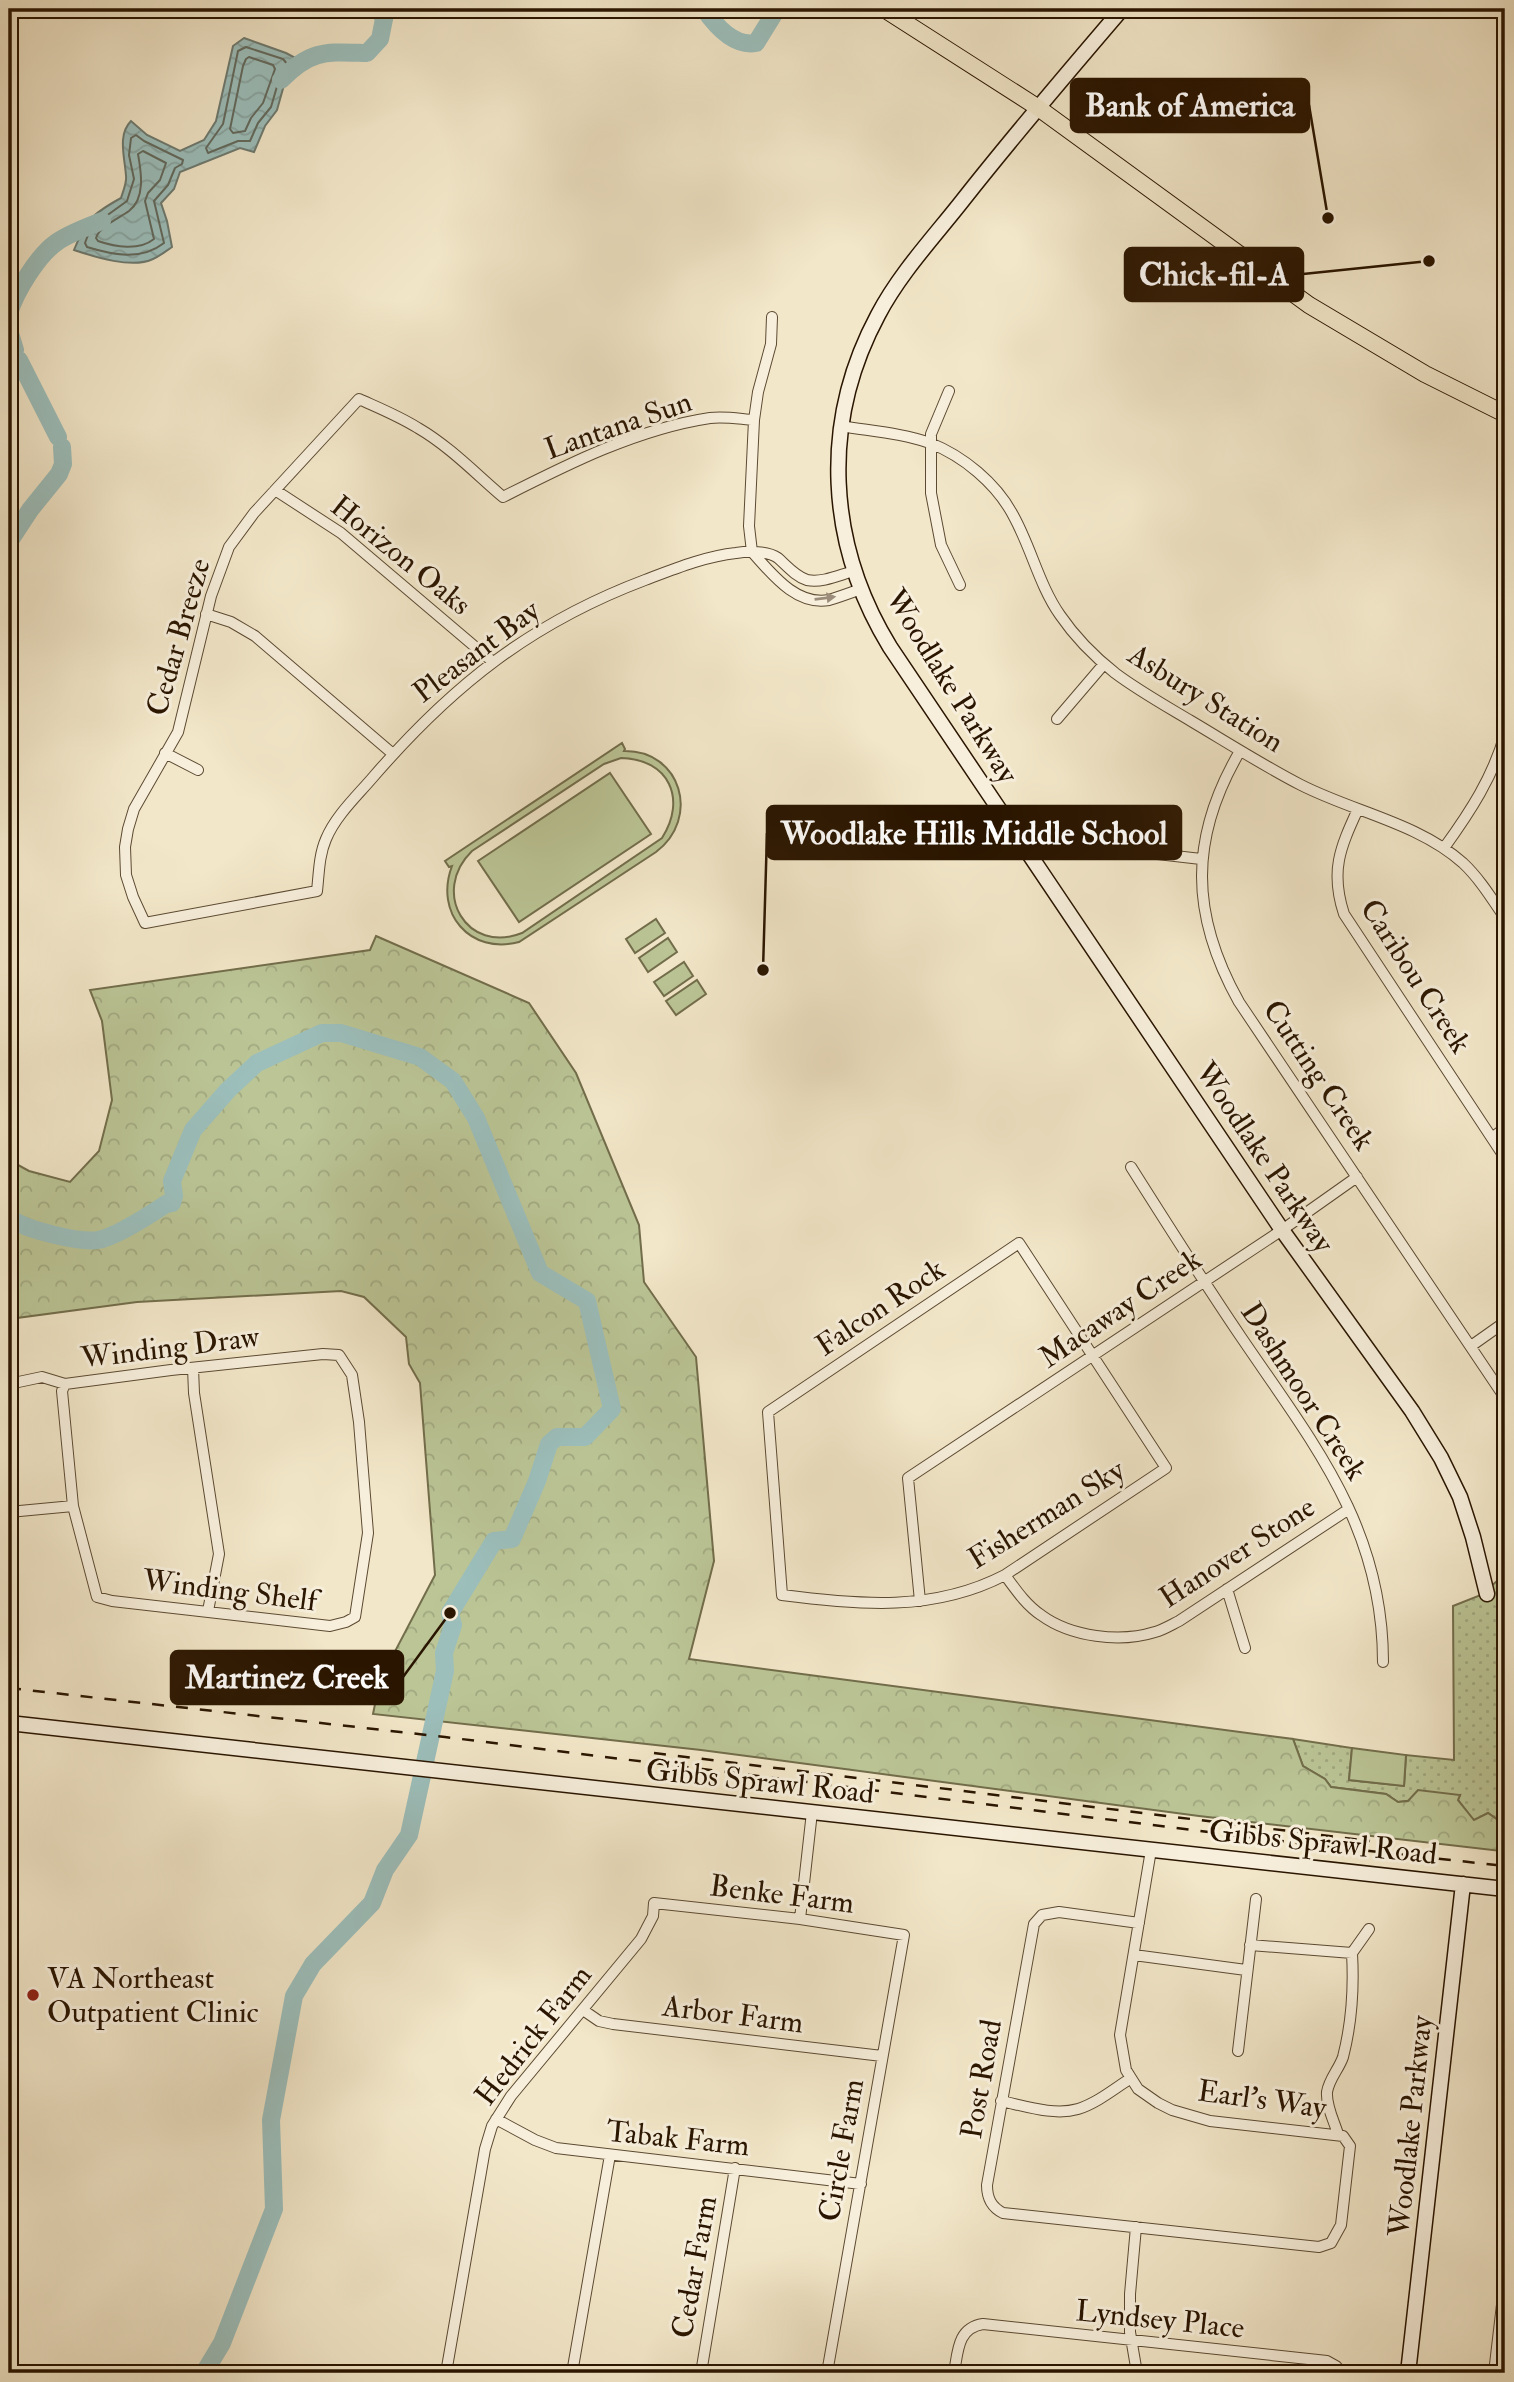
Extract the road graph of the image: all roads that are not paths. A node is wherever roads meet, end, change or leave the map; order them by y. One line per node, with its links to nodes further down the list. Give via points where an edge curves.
1 (884, 9): 3 (main road)
2 (1122, 9): 3 (street, Woodlake Parkway)
3 (1037, 107): 6 (main road, via 1309,305 1425,374); 8 (street, Woodlake Parkway, via 884,305 854,370)
4 (772, 317): 7 (street, via 771,344)
5 (949, 391): 9 (street, via 934,423)
6 (1505, 414)
7 (754, 420): 11 (street, Lantana Sun, via 712,417 620,443); 12 (street)
8 (841, 426): 9 (street, Asbury Station); 13 (street, Woodlake Parkway, via 840,506)
9 (931, 444): 15 (street, via 934,519); 20 (street, Asbury Station, via 967,464 991,485 1012,514 1060,615)
10 (275, 490): 11 (street, Cedar Breeze, via 359,399 420,429); 18 (street, Cedar Breeze, via 229,547); 19 (street, Horizon Oaks, via 341,533)
11 (503, 497)
12 (752, 552): 14 (street, Pleasant Bay, via 776,556); 17 (street); 19 (street, Pleasant Bay, via 673,569 613,592 553,621)
13 (854, 570): 14 (street, via 827,580); 16 (street, Woodlake Parkway)
14 (799, 576): 17 (street)
15 (960, 585)
16 (861, 589): 17 (street, one-way to 16, via 816,601); 38 (street, Woodlake Parkway, via 890,648)
17 (790, 591)
18 (206, 614): 24 (street, Cedar Breeze, via 178,732); 25 (street, via 255,636)
19 (493, 662): 25 (street, Pleasant Bay, via 456,691)
20 (1104, 664): 21 (street); 23 (street, Asbury Station)
21 (1057, 719)
22 (1505, 734): 28 (street, via 1489,779)
23 (1240, 751): 27 (street, Asbury Station, via 1303,786); 30 (street, Cutting Creek, via 1215,799)
24 (165, 753): 26 (street); 31 (street, Cedar Breeze, via 134,809 125,847 132,897 145,923)
25 (393, 754): 31 (street, Pleasant Bay, via 327,837)
26 (198, 771)
27 (1359, 809): 28 (street, Asbury Station); 34 (street, Caribou Creek, via 1337,863 1344,914)
28 (1444, 848): 32 (street, Asbury Station, via 1485,887)
29 (1149, 853): 30 (street)
30 (1201, 859): 37 (street, Cutting Creek, via 1206,921 1225,976)
31 (317, 891)
32 (1505, 918)
33 (1505, 1129): 34 (street)
34 (1493, 1138): 35 (street, Caribou Creek)
35 (1505, 1158)
36 (1131, 1167): 39 (street, Dashmoor Creek)
37 (1357, 1177): 38 (street, Macaway Creek); 41 (street, Cutting Creek)
38 (1282, 1230): 39 (street, Macaway Creek); 52 (street, Woodlake Parkway, via 1441,1458 1460,1497)
39 (1204, 1281): 42 (street, Macaway Creek); 48 (street, Dashmoor Creek, via 1326,1462)
40 (1505, 1322): 41 (street)
41 (1471, 1346): 46 (street, Cutting Creek)
42 (1092, 1356): 50 (street, Fisherman Sky, via 1166,1468); 53 (street, Falcon Rock, via 1019,1242 768,1412); 54 (street, Macaway Creek, via 908,1478)
43 (192, 1368): 45 (street, Winding Draw); 55 (street, via 219,1553); 56 (street, Winding Draw, via 339,1355 352,1375 368,1522)
44 (9, 1384): 45 (street, Winding Draw, via 42,1377)
45 (65, 1384): 47 (street)
46 (1505, 1398)
47 (73, 1506): 49 (street); 55 (street, Winding Shelf, via 97,1597)
48 (1349, 1508): 51 (street, Hanover Stone); 58 (street, Dashmoor Creek, via 1371,1563 1381,1615)
49 (9, 1512)
50 (1005, 1575): 51 (street, Hanover Stone, via 1041,1616 1064,1628 1094,1635 1131,1637 1156,1632); 54 (street, Fisherman Sky, via 986,1585)
51 (1227, 1588): 57 (street)
52 (1487, 1594)
53 (782, 1595): 54 (street, Fisherman Sky, via 866,1605)
54 (920, 1601)
55 (208, 1611): 56 (street, Winding Shelf, via 330,1626)
56 (355, 1617)
57 (1245, 1648)
58 (1383, 1662)
59 (9, 1723): 60 (street, Gibbs Sprawl Road)
60 (812, 1812): 61 (street, Gibbs Sprawl Road); 66 (street)
61 (1151, 1850): 62 (street, Gibbs Sprawl Road); 67 (street, Earl's Way)
62 (1463, 1884): 63 (street, Gibbs Sprawl Road); 94 (street, Woodlake Parkway)
63 (1505, 1889)
64 (1256, 1899): 70 (street)
65 (654, 1903): 66 (street, Benke Farm); 74 (street, Hedrick Farm, via 641,1939)
66 (800, 1919): 69 (street, Benke Farm)
67 (1139, 1923): 72 (street, Earl's Way); 78 (street, Post Road, via 1059,1912 1037,1919)
68 (1369, 1929): 71 (street)
69 (904, 1935): 76 (street, Circle Farm)
70 (1250, 1945): 71 (street); 73 (street)
71 (1352, 1953): 80 (street, via 1354,1993 1346,2041 1327,2091)
72 (1134, 1955): 73 (street); 77 (street, Earl's Way, via 1120,2035)
73 (1246, 1970): 75 (street)
74 (583, 2010): 76 (street, Arbor Farm, via 613,2024); 79 (street, Hedrick Farm)
75 (1238, 2051)
76 (882, 2056): 83 (street, Circle Farm)
77 (1131, 2078): 78 (street, via 1077,2109 1054,2111); 80 (street, Earl's Way, via 1158,2104 1210,2121)
78 (1002, 2101): 84 (street, Post Road, via 987,2185 989,2201 997,2210)
79 (496, 2119): 81 (street, Tabak Farm, via 547,2145); 87 (street, Hedrick Farm, via 485,2149)
80 (1338, 2134): 84 (street, Earl's Way, via 1350,2146 1341,2225 1335,2239 1325,2246)
81 (610, 2155): 82 (street, Tabak Farm); 88 (street)
82 (735, 2168): 83 (street, Tabak Farm); 89 (street, Cedar Farm)
83 (860, 2184): 90 (street, Circle Farm)
84 (1136, 2227): 86 (street, via 1130,2294)
85 (1505, 2279): 95 (street)
86 (1132, 2340): 91 (street, Lyndsey Place, via 983,2324 969,2328 961,2338); 92 (street); 93 (street, Lyndsey Place, via 1327,2361)
87 (446, 2373)
88 (572, 2373)
89 (701, 2373)
90 (827, 2373)
91 (954, 2373)
92 (1137, 2373)
93 (1342, 2373)
94 (1408, 2373)
95 (1494, 2373)

